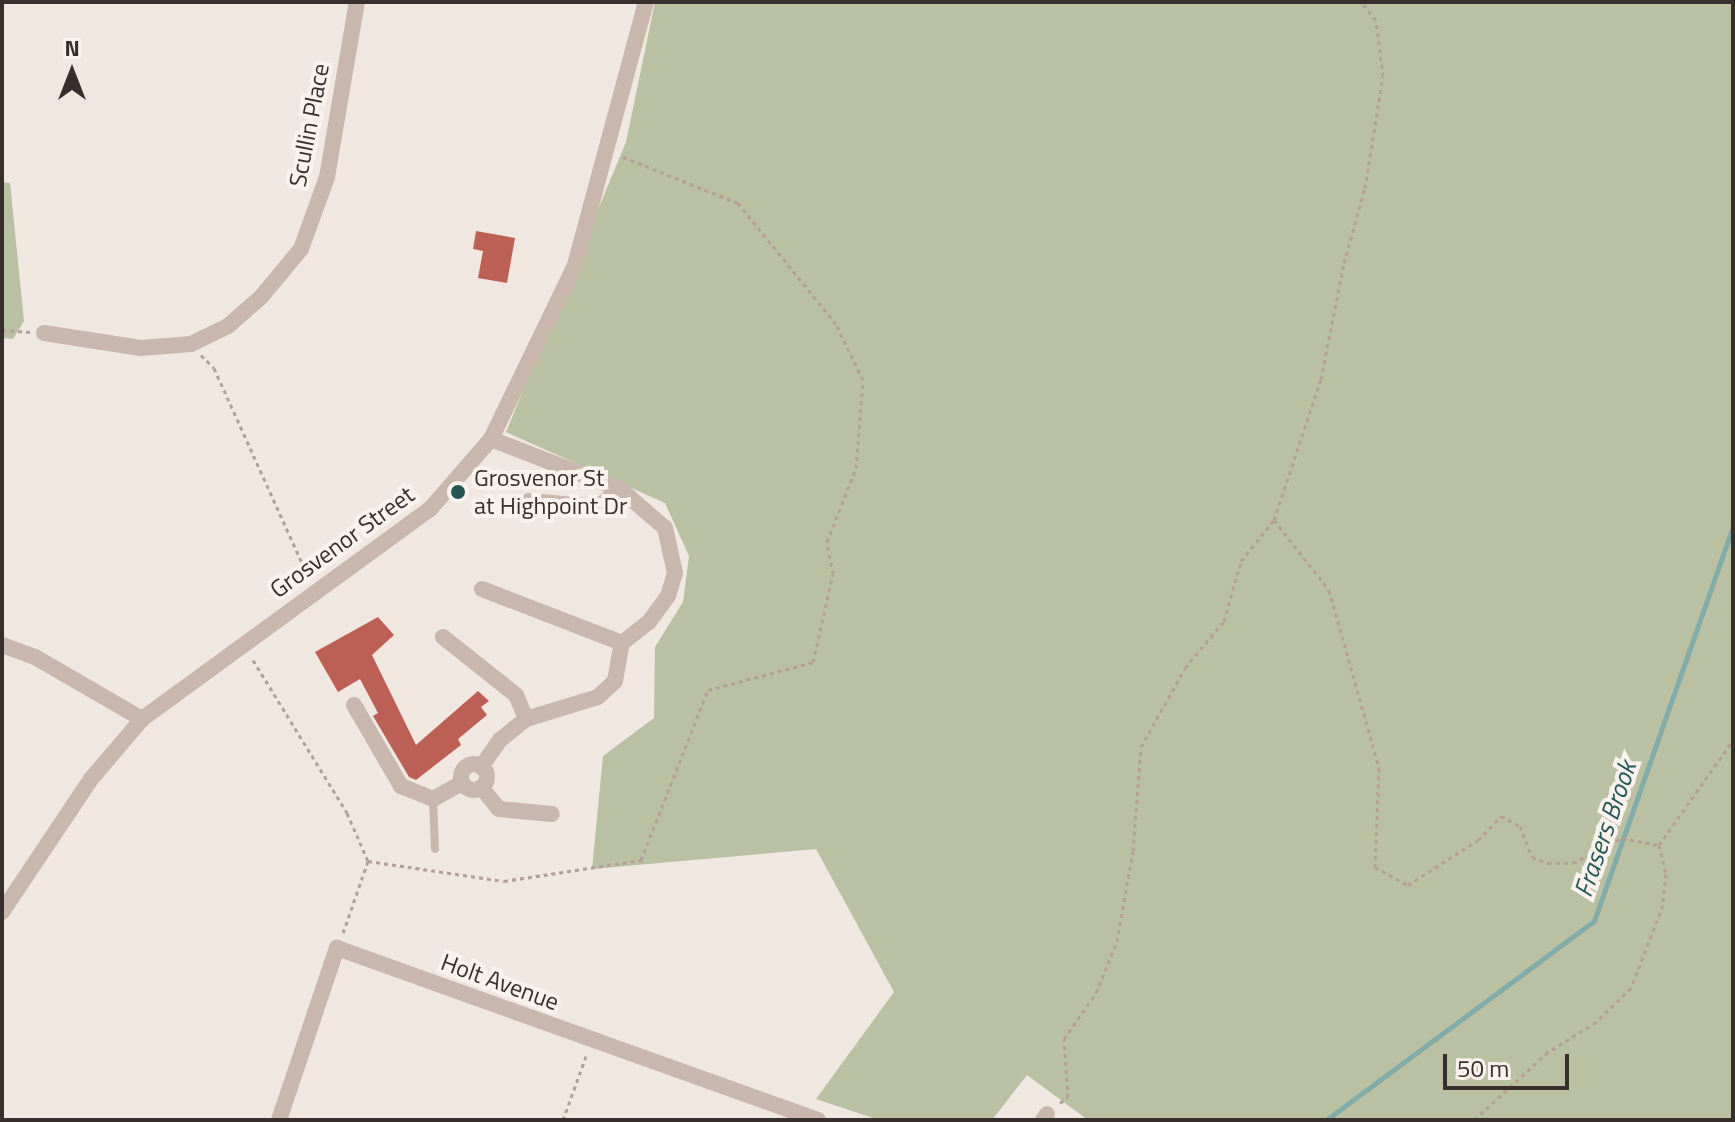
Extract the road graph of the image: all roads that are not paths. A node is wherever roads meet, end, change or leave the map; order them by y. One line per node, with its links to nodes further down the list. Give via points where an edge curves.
1 (357, 2): 3 (street, Scullin Place, via 327,177 301,249 261,297 228,326 191,344 141,348)
2 (646, 2): 4 (street, Grosvenor Street, via 575,265)
3 (44, 333)
4 (491, 439): 5 (street); 12 (street, Grosvenor Street, via 431,508)
5 (620, 489): 6 (street, via 598,507); 9 (street, via 665,528 675,573 668,596 649,622)
6 (529, 501)
7 (482, 589): 9 (street)
8 (443, 637): 13 (street, via 516,695)
9 (622, 643): 13 (street, via 615,681 598,697)
10 (2, 645): 12 (street, via 35,657)
11 (354, 705): 17 (street, via 401,786)
12 (142, 719): 20 (street, Grosvenor Street, via 91,779)
13 (526, 719): 14 (street, via 500,740)
14 (481, 767): 15 (street, via 465,767); 16 (street, via 486,777)
15 (462, 783): 16 (street, via 473,790); 17 (street)
16 (481, 787): 18 (street, via 499,809)
17 (433, 799): 19 (lane)
18 (552, 814)
19 (435, 849)
20 (2, 912)
21 (279, 1120): 22 (street, Holt Avenue, via 337,948)
22 (818, 1120)

